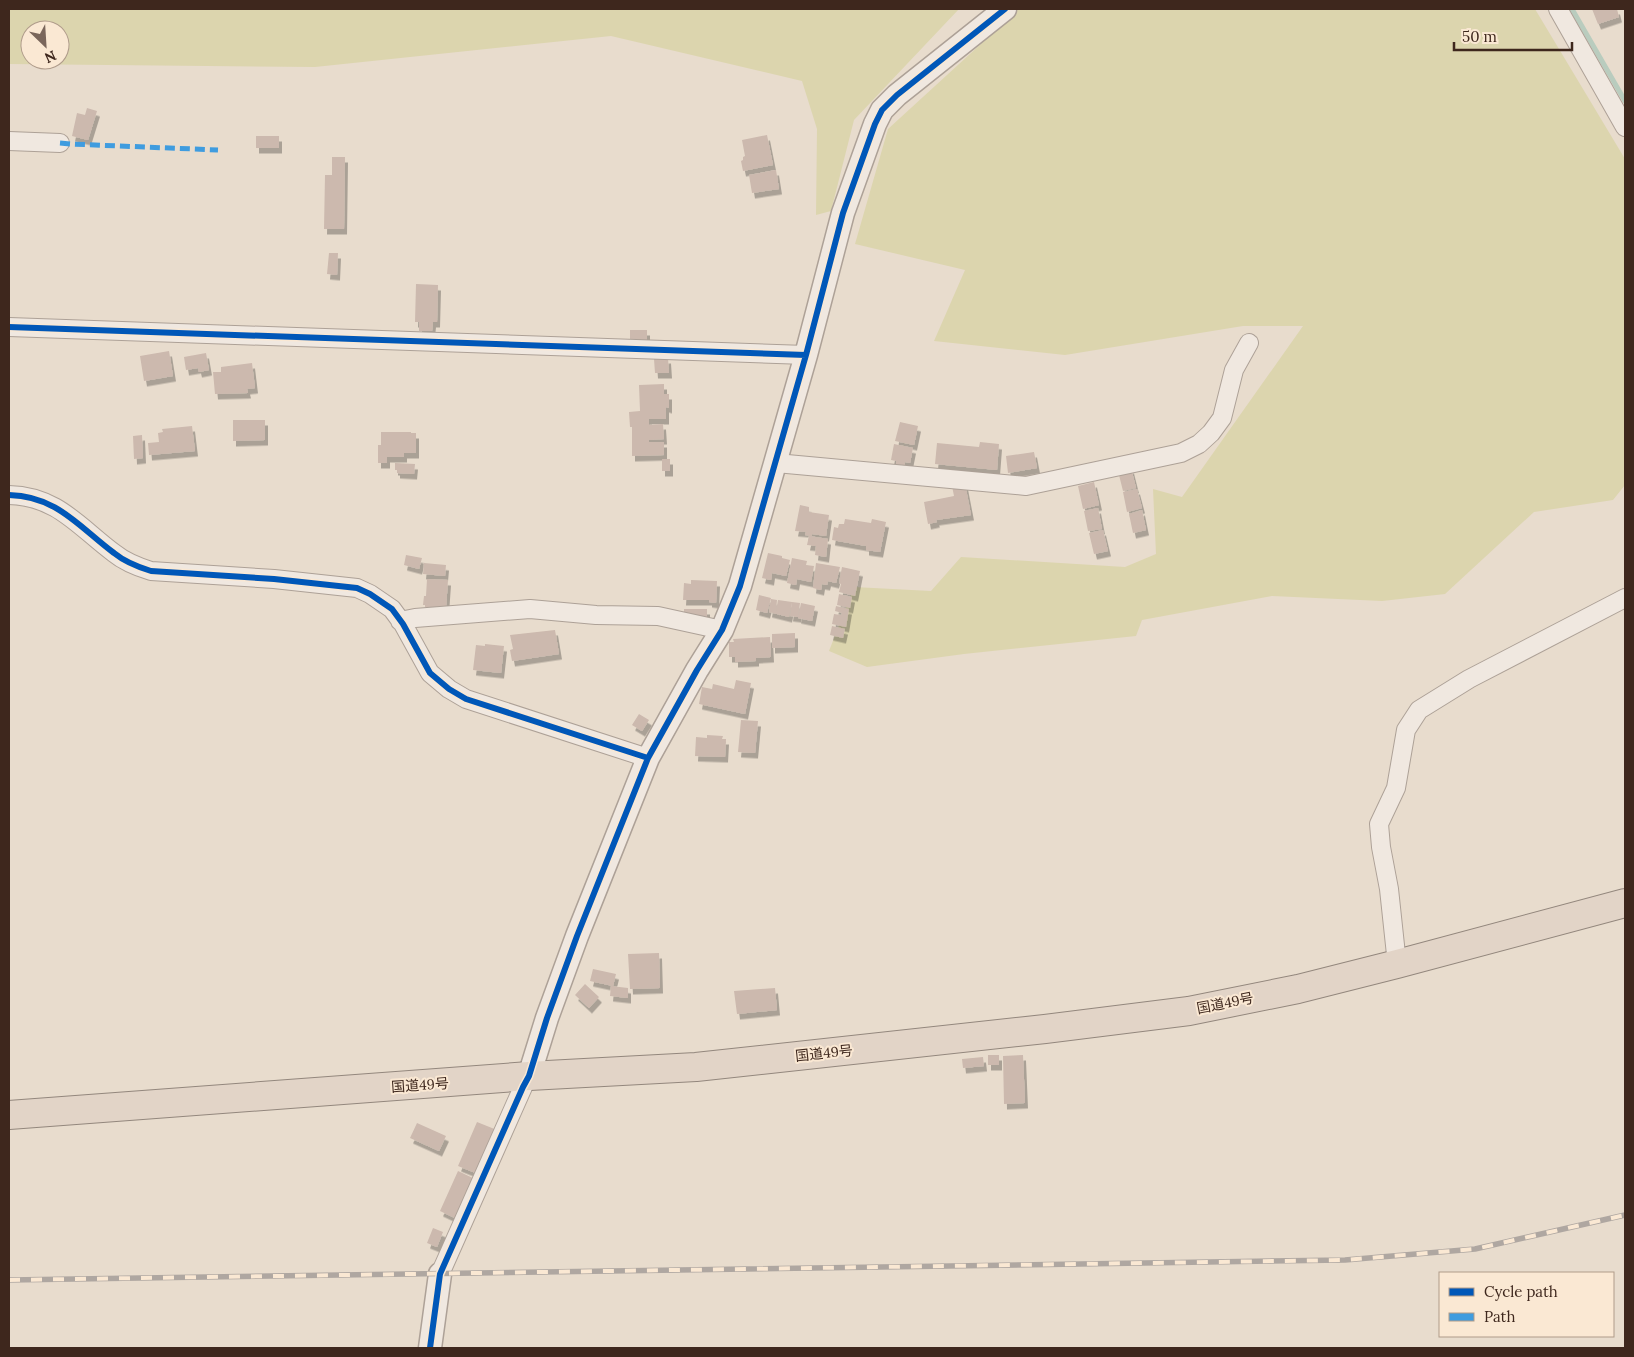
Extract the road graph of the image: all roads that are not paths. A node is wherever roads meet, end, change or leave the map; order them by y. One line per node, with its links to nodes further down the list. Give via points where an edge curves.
1 (1005, 9): 8 (street, via 882,110 843,213)
2 (1558, 9): 3 (street)
3 (1625, 127)
4 (9, 142): 5 (street)
5 (60, 142)
6 (9, 327): 8 (street)
7 (1249, 343): 9 (street, via 1234,370 1222,418 1199,444 1181,453 1026,486)
8 (806, 355): 9 (street)
9 (776, 463): 13 (street, via 740,586)
10 (9, 495): 12 (street, via 42,502 70,516 114,553 143,569 357,588 392,608)
11 (1625, 598): 16 (street, via 1419,710 1406,730 1396,788 1379,824)
12 (400, 621): 13 (street, via 530,609 658,616); 14 (street, via 430,673 449,690 466,699)
13 (722, 630): 14 (street)
14 (648, 758): 17 (street, via 577,936)
15 (1625, 903): 16 (highway, 国道49号)
16 (1397, 964): 17 (highway, 国道49号, via 1190,1011 696,1067)
17 (529, 1076): 18 (highway, 国道49号); 19 (street)
18 (9, 1115)
19 (440, 1274): 20 (street)
20 (430, 1348)

